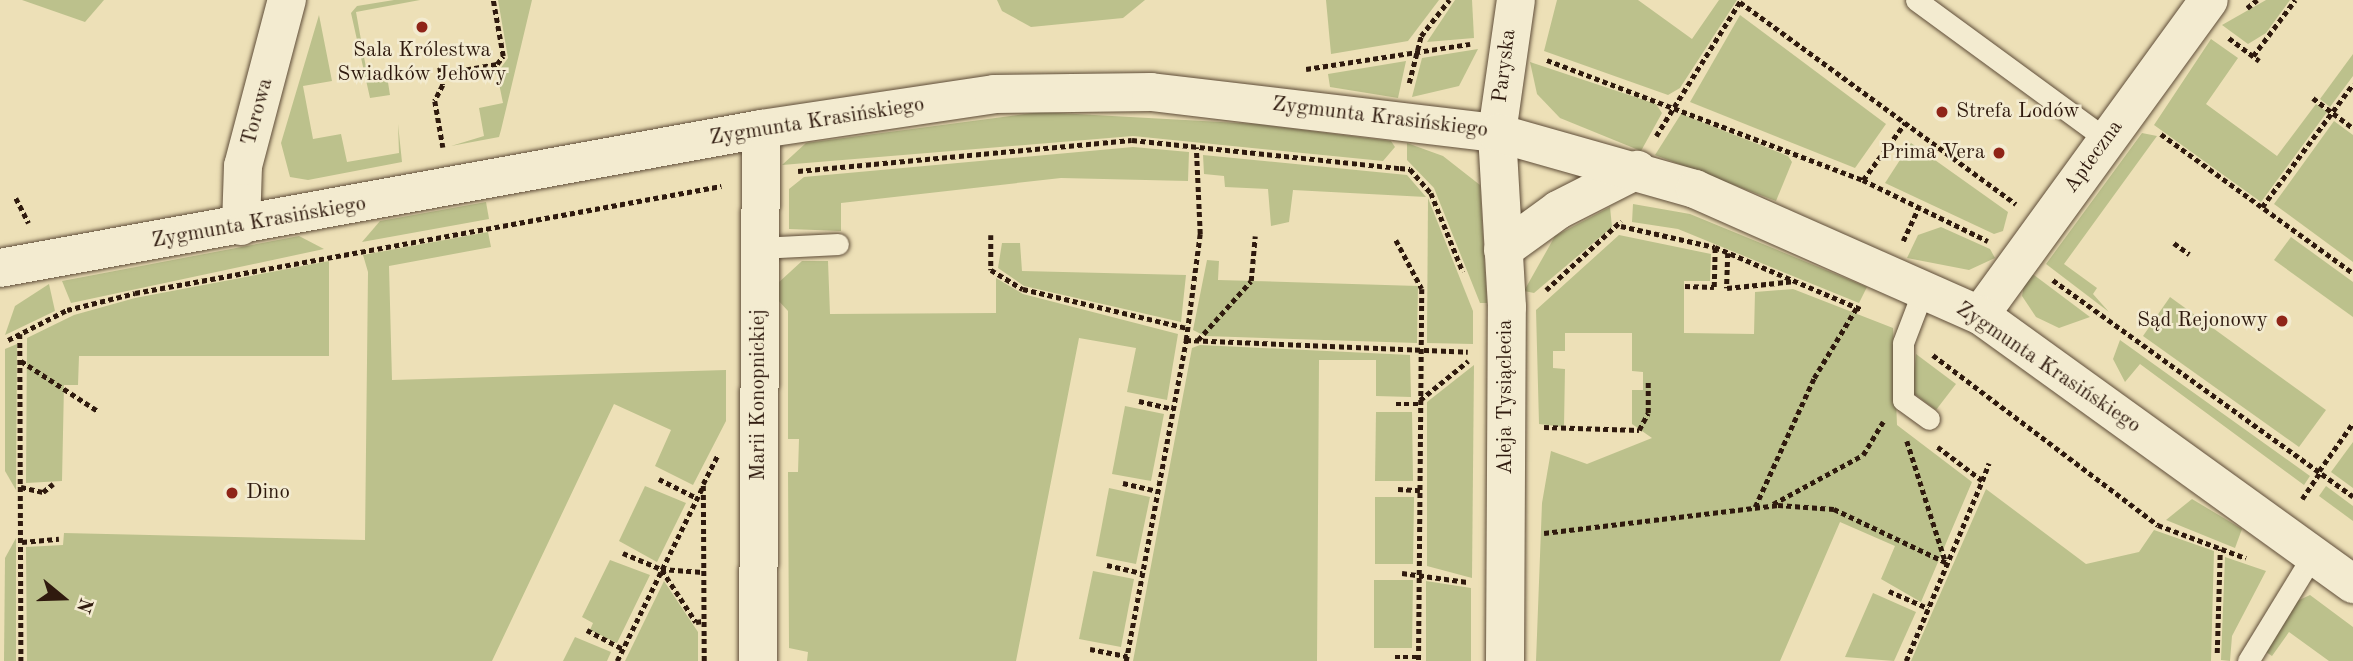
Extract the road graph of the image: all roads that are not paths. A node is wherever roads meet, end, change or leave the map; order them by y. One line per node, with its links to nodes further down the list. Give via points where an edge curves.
1 (287, 0): 9 (street, Torowa, via 243,166)
2 (1516, 0): 7 (street, Paryska, via 1505,47)
3 (1916, 0): 5 (lane)
4 (2198, 4): 5 (street, Apteczna)
5 (2118, 125): 15 (street, Apteczna)
6 (761, 129): 7 (street, Zygmunta Krasińskiego, via 994,94 1138,92); 9 (street, Zygmunta Krasińskiego); 11 (street, Marii Konopnickiej)
7 (1497, 133): 8 (street, Zygmunta Krasińskiego); 12 (street, Aleja Tysiąclecia)
8 (1637, 170): 12 (street, via 1558,210); 14 (street, Zygmunta Krasińskiego)
9 (241, 226): 13 (street, Zygmunta Krasińskiego)
10 (838, 244): 11 (lane)
11 (759, 248): 19 (street, Marii Konopnickiej)
12 (1503, 250): 20 (street, Aleja Tysiąclecia)
13 (0, 268)
14 (1924, 288): 15 (street, Zygmunta Krasińskiego); 16 (lane, via 1905,334 1903,400)
15 (1980, 316): 17 (street, Zygmunta Krasińskiego)
16 (1929, 419)
17 (2313, 555): 18 (street, Zygmunta Krasińskiego); 21 (lane)
18 (2353, 584)
19 (758, 661)
20 (1505, 661)
21 (2248, 661)

